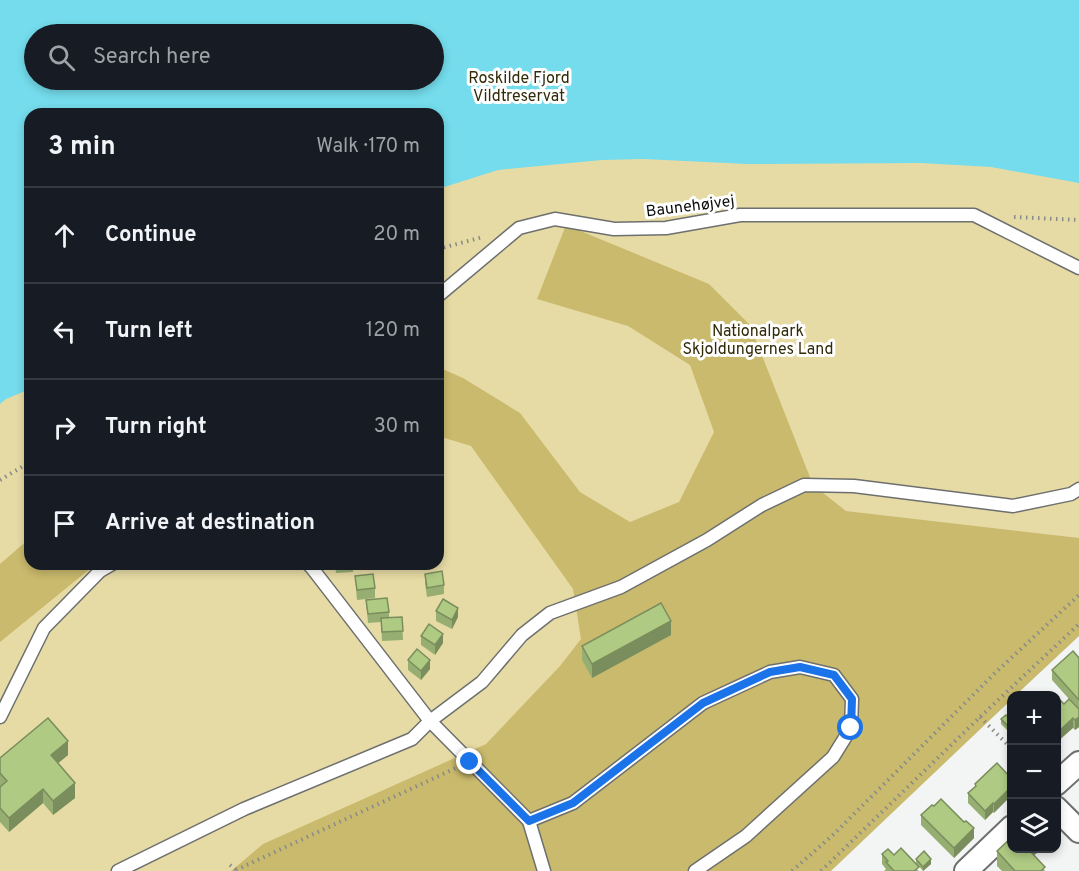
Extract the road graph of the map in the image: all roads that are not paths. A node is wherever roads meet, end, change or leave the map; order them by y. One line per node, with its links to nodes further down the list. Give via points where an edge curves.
1 (1079, 268): 2 (lane, Baunehøjvej, via 974,215 740,215 666,228 614,229 555,219 519,228)
2 (444, 291)
3 (1079, 489): 7 (lane, via 1013,506 854,486 804,485 621,587 550,613 522,635 482,682)
4 (102, 570): 6 (lane, via 44,628)
5 (314, 570): 7 (lane)
6 (0, 717)
7 (430, 721): 11 (lane); 14 (lane, via 412,739 244,809)
8 (1079, 763): 9 (street)
9 (1061, 779)
10 (1061, 812): 13 (street)
11 (529, 821): 15 (lane); 16 (lane, via 573,803 703,703 770,672 800,667 834,675 852,699 852,708 851,728 833,757 746,836)
12 (1007, 831): 17 (street)
13 (1079, 831)
14 (118, 871)
15 (544, 871)
16 (695, 871)
17 (966, 871)

